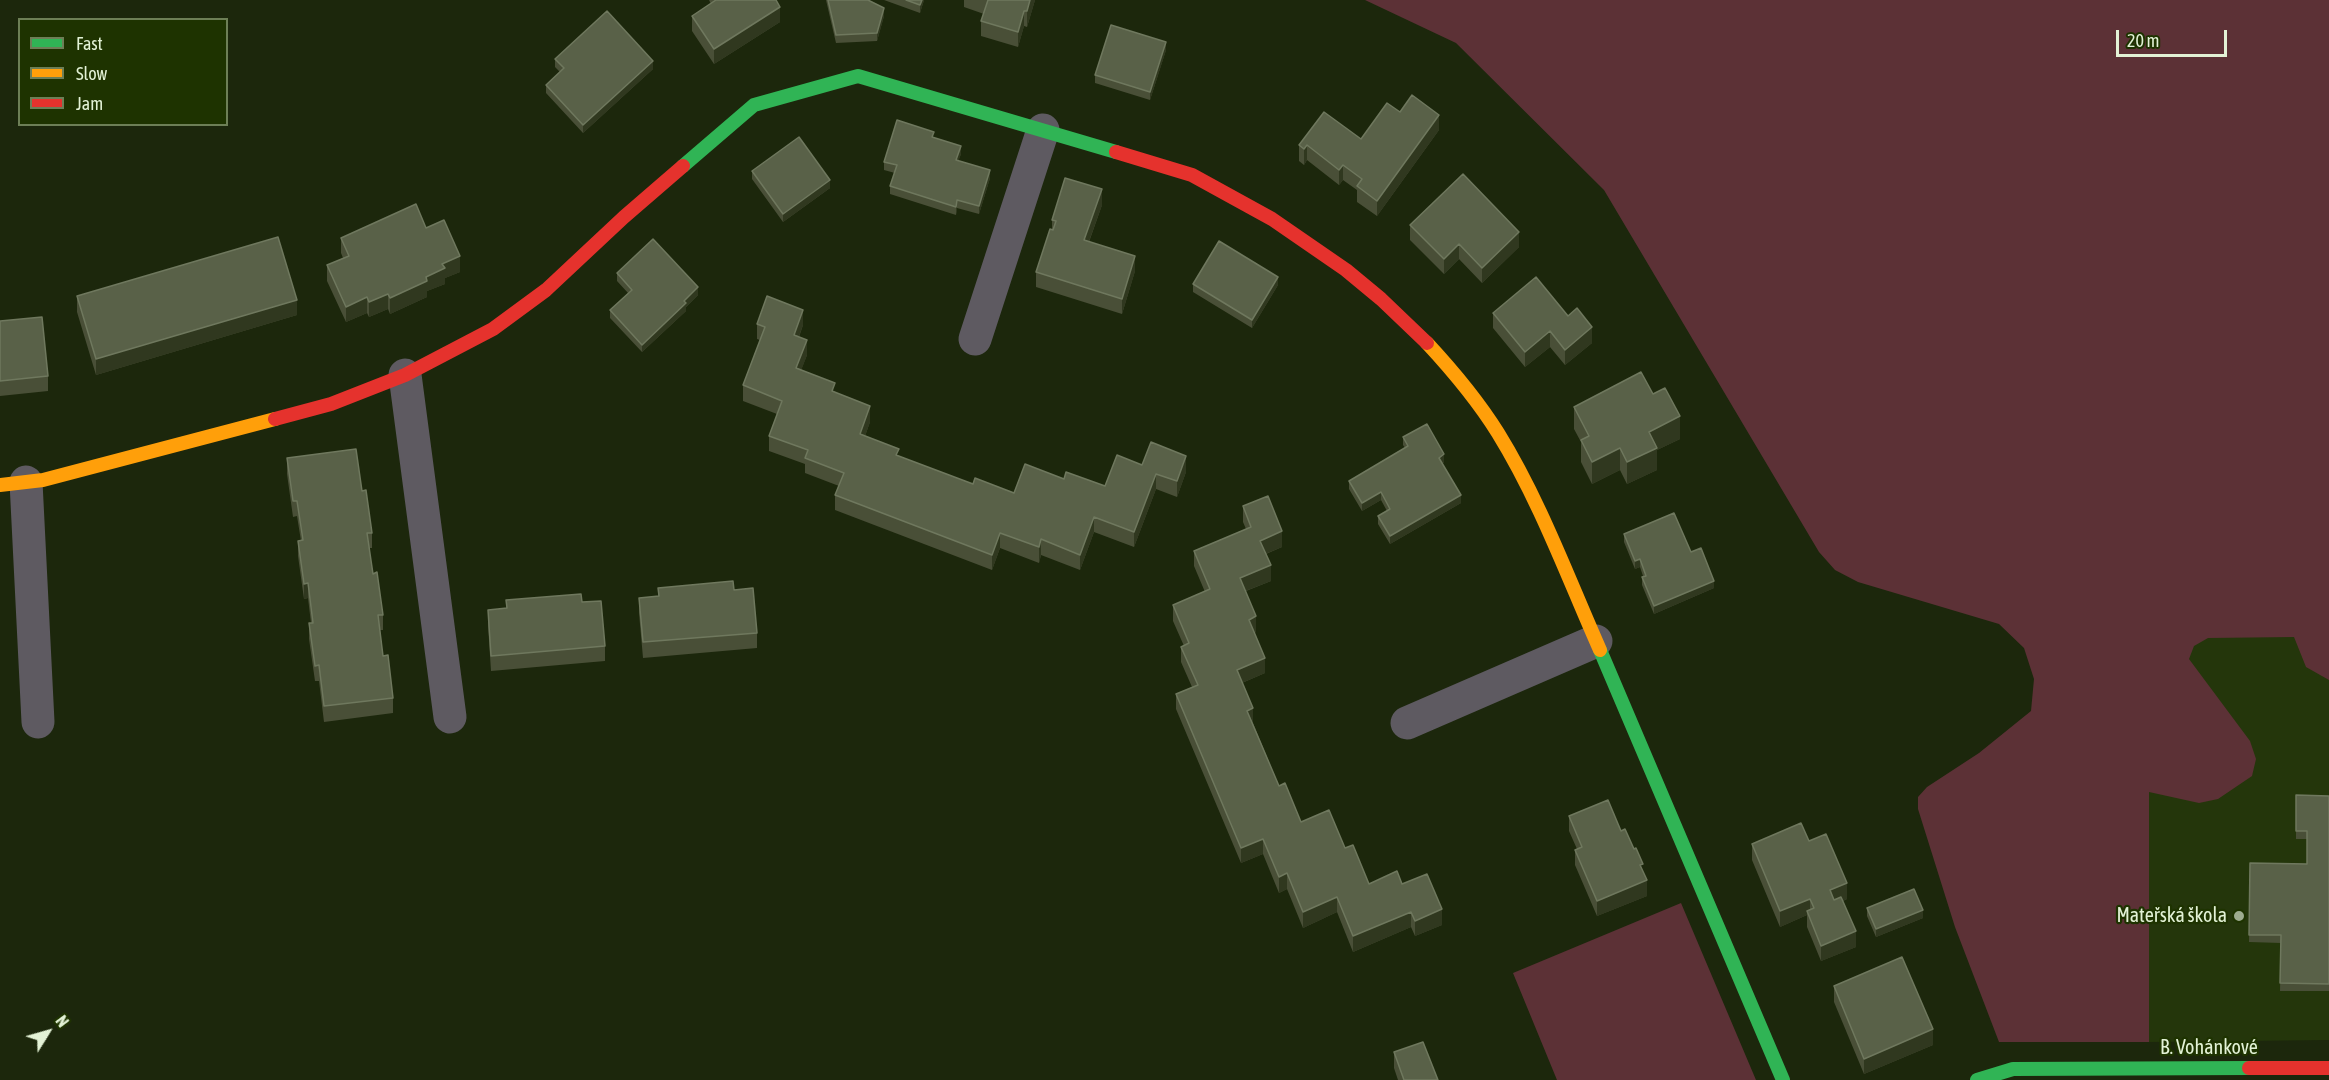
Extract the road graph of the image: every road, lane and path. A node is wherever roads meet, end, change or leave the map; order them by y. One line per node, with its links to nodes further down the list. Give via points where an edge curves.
1 (1043, 130): 2 (street); 3 (street, via 858,76 754,105 546,290 494,329); 5 (street, via 1192,175 1282,224 1369,287 1448,366 1500,434 1521,471)
2 (975, 339)
3 (405, 375): 4 (street, via 331,404 43,480); 6 (street)
4 (13, 484): 7 (street)
5 (1596, 641): 8 (street); 10 (street)
6 (450, 717)
7 (38, 722)
8 (1407, 723)
9 (2329, 1068): 11 (street, B. Vohánkové, via 2089,1066 2013,1070)
10 (1783, 1080)
11 (1977, 1080)

